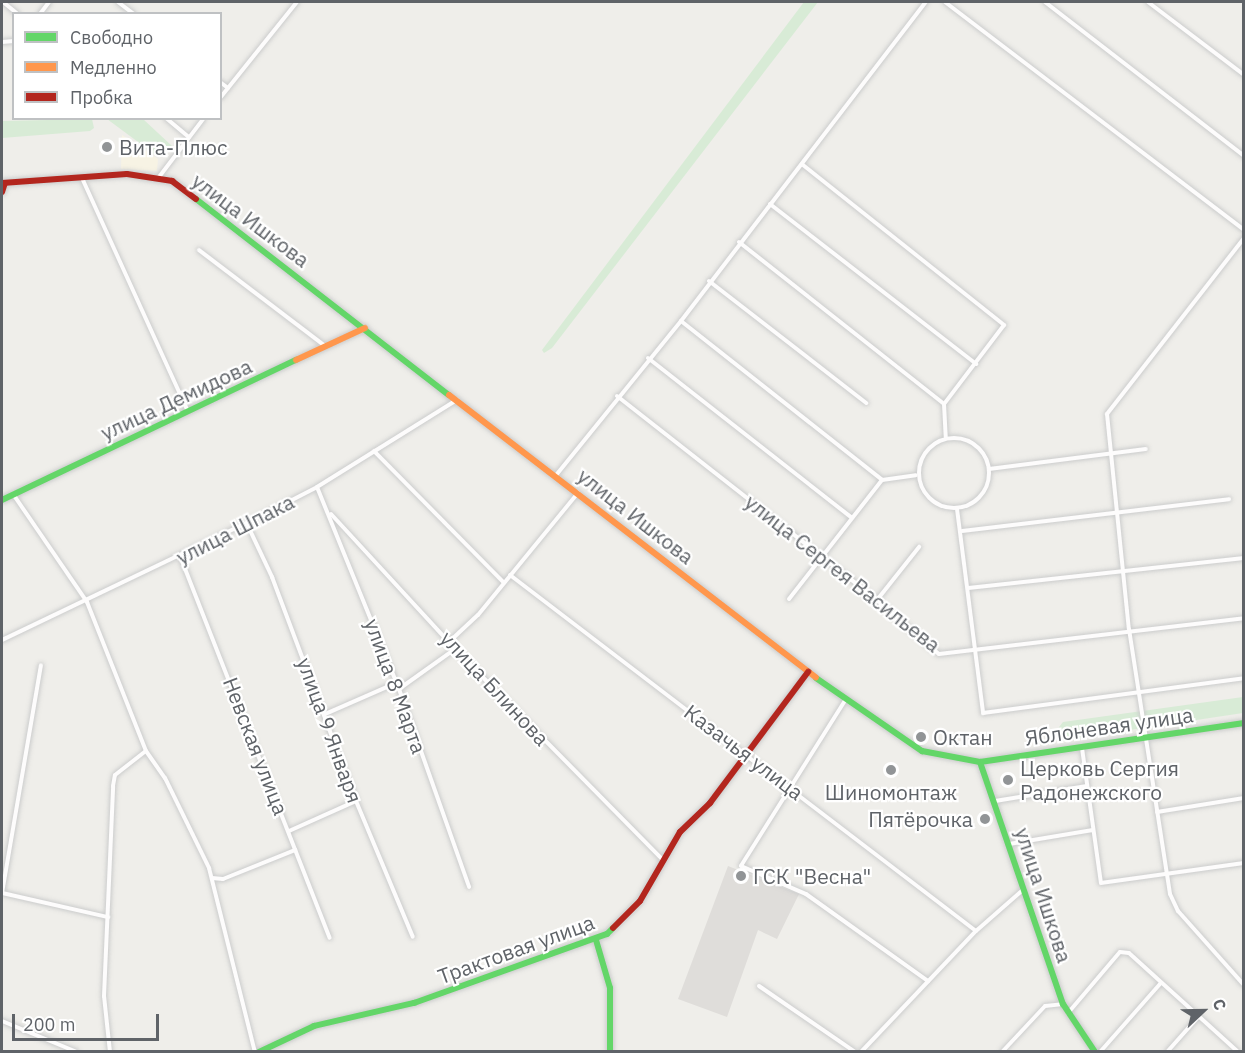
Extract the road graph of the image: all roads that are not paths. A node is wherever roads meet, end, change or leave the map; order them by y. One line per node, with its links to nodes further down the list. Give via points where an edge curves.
1 (3, 2): 8 (street)
2 (118, 2): 9 (street)
3 (297, 2): 12 (street)
4 (926, 2): 18 (street)
5 (945, 2): 24 (street)
6 (1045, 2): 17 (street)
7 (1148, 2): 10 (street)
8 (16, 12)
9 (131, 12)
10 (1244, 75)
11 (222, 84): 12 (street)
12 (228, 88): 13 (street)
13 (222, 96)
14 (168, 120): 16 (street)
15 (202, 120): 16 (street)
16 (189, 137): 20 (street)
17 (1244, 156)
18 (803, 165): 23 (street); 33 (street, via 1004,325)
19 (81, 177): 20 (street, улица Ишкова); 21 (street, улица Ишкова); 38 (street)
20 (159, 177): 30 (street, улица Ишкова, via 193,196)
21 (3, 183): 22 (street)
22 (2, 192)
23 (770, 204): 26 (street); 33 (street)
24 (1242, 226)
25 (1244, 237): 42 (street, via 1107,414)
26 (739, 242): 28 (street); 37 (street)
27 (199, 250): 31 (street)
28 (709, 281): 29 (street); 36 (street)
29 (681, 321): 32 (street); 46 (street)
30 (365, 328): 31 (street, улица Демидова); 35 (street, улица Ишкова)
31 (326, 347): 38 (street, улица Демидова)
32 (648, 358): 34 (street); 55 (street)
33 (976, 364): 37 (street)
34 (617, 396): 44 (street); 60 (street, улица Сергея Васильева)
35 (458, 399): 41 (street, улица Шпака); 44 (street, улица Ишкова)
36 (866, 403)
37 (944, 404): 39 (street)
38 (188, 412): 49 (street, улица Демидова)
39 (946, 437): 43 (street, via 972,443); 45 (street, via 932,444)
40 (1146, 449): 42 (street)
41 (374, 451): 47 (street, улица Шпака); 64 (street)
42 (1109, 455): 43 (street); 54 (street)
43 (989, 469): 52 (street, via 987,489 980,498)
44 (556, 474): 48 (street, улица Ишкова)
45 (916, 475): 46 (street); 52 (street, via 930,500)
46 (882, 480): 55 (street)
47 (317, 487): 53 (street, улица 8 Марта); 56 (street, улица Шпака)
48 (578, 492): 63 (street); 76 (street, улица Ишкова)
49 (13, 494): 51 (street, улица Демидова); 68 (street)
50 (1229, 499): 54 (street)
51 (2, 500)
52 (957, 509): 57 (street)
53 (331, 514): 72 (street, улица Блинова); 78 (street, улица 8 Марта)
54 (1115, 514): 57 (street); 62 (street)
55 (851, 517): 60 (street)
56 (247, 524): 59 (street, улица Шпака); 82 (street, улица 9 Января)
57 (962, 531): 65 (street)
58 (920, 547): 67 (street)
59 (180, 556): 68 (street, улица Шпака); 96 (street, Невская улица)
60 (820, 557): 66 (street); 67 (street, улица Сергея Васильева)
61 (1244, 558): 62 (street)
62 (1123, 572): 65 (street); 70 (street)
63 (510, 575): 64 (street); 87 (street, Казачья улица)
64 (504, 583): 72 (street)
65 (968, 588): 74 (street)
66 (789, 598)
67 (878, 600): 74 (street, улица Сергея Васильева, via 939,654)
68 (87, 602): 71 (street, улица Шпака); 86 (street)
69 (1244, 618): 70 (street, улица Сергея Васильева)
70 (1129, 629): 74 (street, улица Сергея Васильева); 80 (street)
71 (2, 640)
72 (450, 641): 73 (street, улица Блинова)
73 (455, 649): 79 (street); 99 (street, улица Блинова)
74 (975, 650): 80 (street, via 983,713)
75 (41, 665): 105 (street)
76 (808, 672): 81 (street, улица Ишкова); 87 (street, Трактовая улица)
77 (1244, 678): 80 (street)
78 (396, 683): 79 (street, улица 8 Марта); 82 (street)
79 (399, 689): 103 (street, улица 8 Марта)
80 (1140, 693): 84 (street)
81 (846, 699): 88 (street, улица Ишкова, via 922,751); 90 (street)
82 (325, 714): 92 (street, улица 9 Января)
83 (1244, 723): 84 (street, Яблоневая улица)
84 (1147, 738): 85 (street, Яблоневая улица); 94 (street)
85 (1082, 748): 88 (street, Яблоневая улица); 89 (street)
86 (146, 751): 102 (street, via 165,778); 106 (street, via 115,775)
87 (746, 754): 90 (street, Казачья улица); 99 (street, Трактовая улица)
88 (980, 762): 93 (street, улица Ишкова)
89 (1087, 786): 93 (street); 95 (street)
90 (790, 787): 107 (street, Казачья улица); 111 (street, via 741,866 806,894)
91 (1244, 798): 94 (street)
92 (356, 801): 96 (street); 108 (street, улица 9 Января)
93 (995, 801): 97 (street, улица Ишкова)
94 (1157, 812): 101 (street)
95 (1093, 830): 97 (street); 101 (street, via 1101,883)
96 (289, 831): 98 (street, Невская улица)
97 (1010, 844): 104 (street, улица Ишкова)
98 (295, 850): 102 (street, via 223,879); 109 (street, Невская улица)
99 (662, 859): 110 (street, Трактовая улица, via 640,901 620,924)
100 (1244, 863): 101 (street)
101 (1165, 874): 113 (street, via 1178,911)
102 (212, 878): 121 (street, via 224,941)
103 (469, 887)
104 (1024, 889): 107 (street); 115 (street, улица Ишкова)
105 (2, 893): 106 (street)
106 (108, 916): 120 (street, via 104,996)
107 (976, 931): 111 (street)
108 (413, 937)
109 (330, 938)
110 (596, 940): 121 (street, Трактовая улица, via 414,1003 314,1026); 122 (street, via 610,988)
111 (928, 981): 124 (street)
112 (1160, 984): 116 (street, via 1129,953 1120,952); 117 (street); 127 (street)
113 (1244, 985)
114 (759, 986): 123 (street)
115 (1063, 1004): 116 (street, улица Ишкова); 125 (street, via 1045,1006)
116 (1067, 1013): 126 (street, улица Ишкова)
117 (1199, 1016): 128 (street); 129 (street)
118 (2, 1021): 119 (street)
119 (77, 1052)
120 (110, 1052)
121 (257, 1052)
122 (610, 1052)
123 (855, 1052)
124 (861, 1052)
125 (1002, 1052)
126 (1095, 1052)
127 (1101, 1052)
128 (1167, 1052)
129 (1238, 1052)

